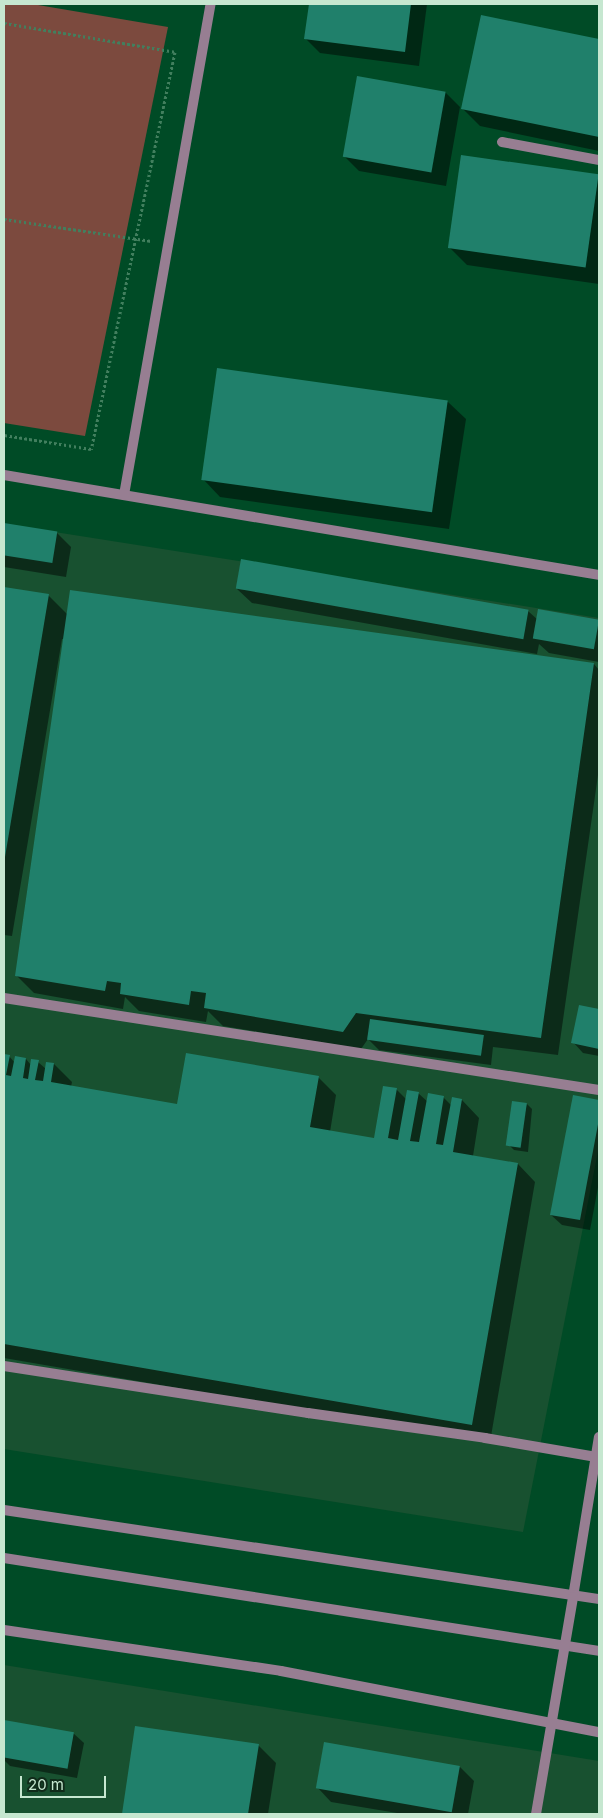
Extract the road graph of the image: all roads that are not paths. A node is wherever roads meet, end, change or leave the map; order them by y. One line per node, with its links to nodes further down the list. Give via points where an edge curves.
1 (211, 4): 5 (street)
2 (502, 142): 3 (street)
3 (599, 160)
4 (4, 475): 5 (street)
5 (124, 495): 6 (street)
6 (599, 575)
7 (4, 998): 8 (street)
8 (599, 1090)
9 (4, 1366): 11 (street)
10 (599, 1437): 11 (street)
11 (596, 1457): 14 (street)
12 (4, 1510): 14 (street)
13 (4, 1558): 17 (street)
14 (573, 1596): 15 (street); 17 (street)
15 (599, 1599)
16 (4, 1630): 19 (street, via 281,1671)
17 (564, 1644): 18 (street); 19 (street)
18 (599, 1651)
19 (551, 1722): 20 (street); 21 (street)
20 (599, 1732)
21 (536, 1814)

